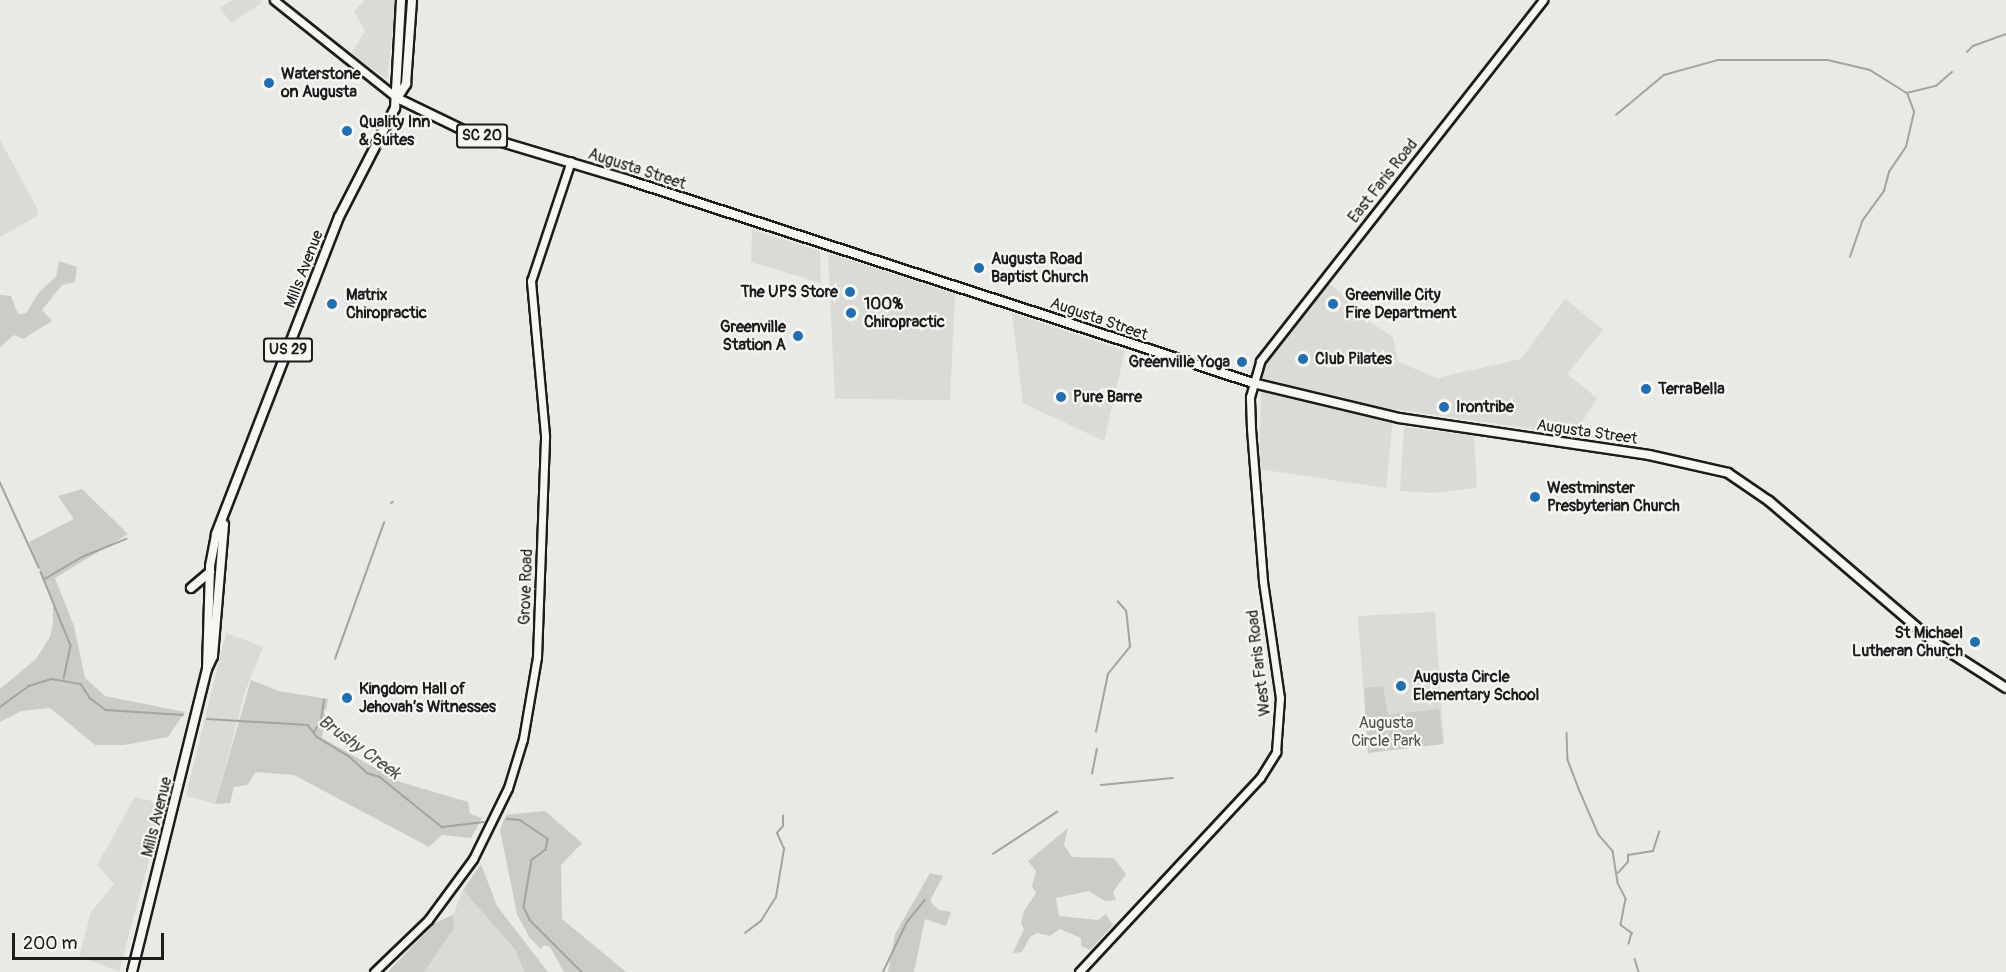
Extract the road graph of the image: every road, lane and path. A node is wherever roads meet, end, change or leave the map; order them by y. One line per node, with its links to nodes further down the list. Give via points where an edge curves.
1 (274, 0): 5 (main road, Augusta Street / SC 20)
2 (401, 0): 5 (main road, US 29)
3 (412, 0): 5 (main road, US 29, via 406,84)
4 (1543, 0): 7 (main road, East Faris Road, via 1264,351)
5 (397, 98): 6 (main road, Augusta Street / SC 20, via 452,126); 8 (main road, Mills Avenue / US 29, via 330,239)
6 (571, 161): 7 (main road, Augusta Street); 14 (main road, Grove Road, via 531,281 545,435 537,657 524,739 508,788 473,859 428,920)
7 (1253, 383): 12 (main road, Augusta Street, via 1399,418 1677,460 1728,473 1769,501 1935,642); 15 (main road, West Faris Road, via 1251,437 1261,559 1280,698 1276,752 1260,778)
8 (224, 523): 9 (main road, Mills Avenue / US 29, via 216,534); 11 (main road, Mills Avenue / US 29, via 216,641)
9 (210, 572): 10 (main road); 11 (main road, Mills Avenue / US 29)
10 (191, 588)
11 (207, 669): 13 (main road, Mills Avenue / US 29)
12 (2006, 688)
13 (132, 972)
14 (374, 972)
15 (1079, 972)

